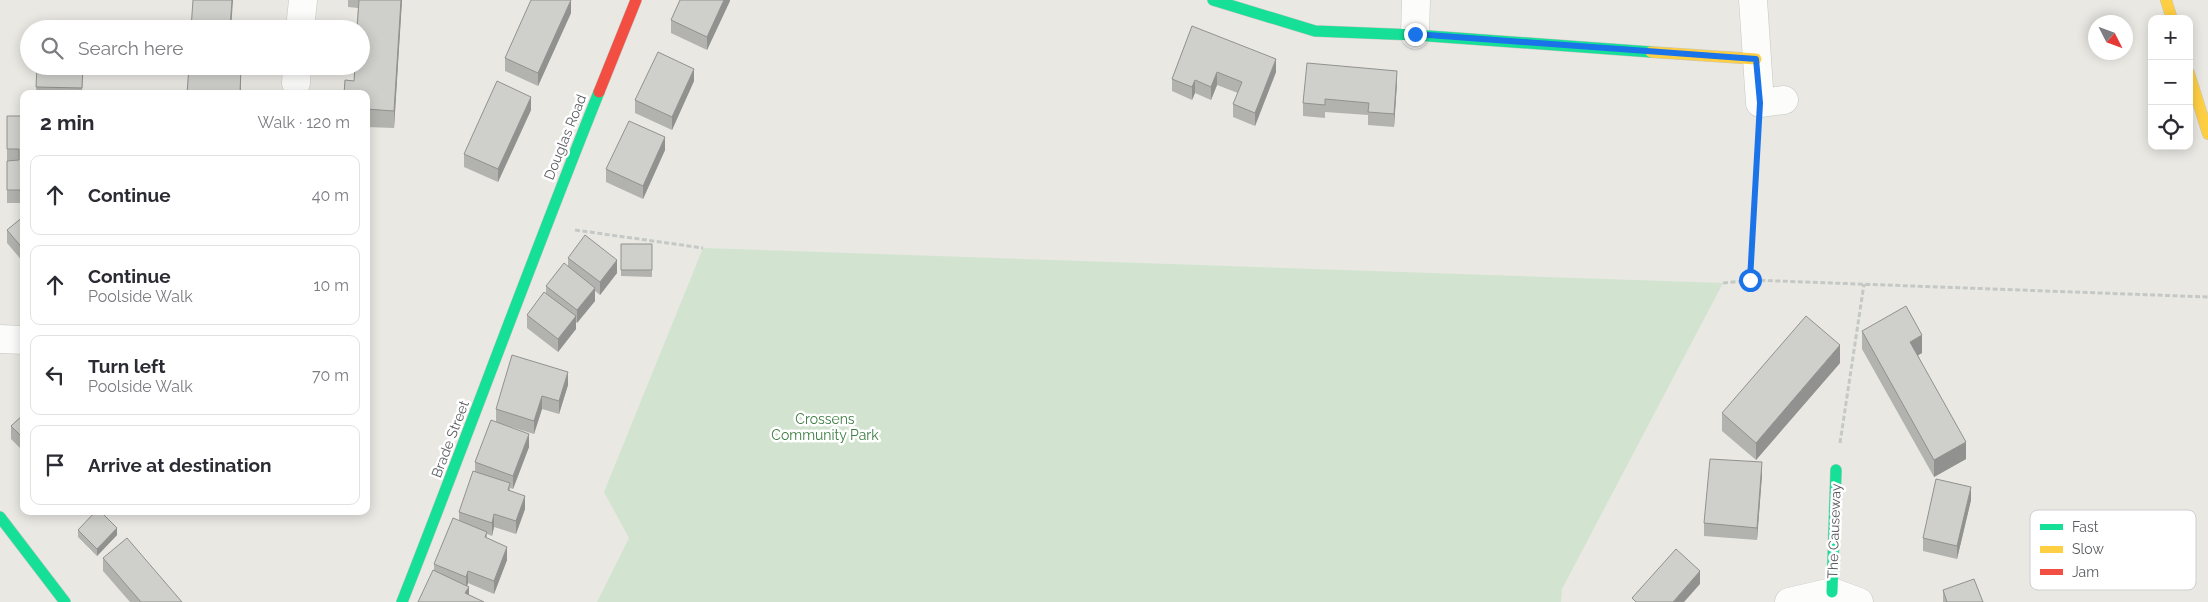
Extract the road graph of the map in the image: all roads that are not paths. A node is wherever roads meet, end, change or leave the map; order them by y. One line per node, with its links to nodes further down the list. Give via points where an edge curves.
1 (302, 0): 8 (street)
2 (636, 0): 14 (main road, Douglas Road)
3 (1213, 0): 9 (main road, via 1315,30)
4 (1416, 0): 9 (street)
5 (1753, 0): 10 (street)
6 (2166, 0): 7 (main road)
7 (2171, 15)
8 (301, 20)
9 (1415, 34): 10 (main road)
10 (1756, 59): 12 (street)
11 (2193, 87): 13 (main road)
12 (1772, 102)
13 (2208, 134)
14 (524, 286): 21 (main road, Brade Street)
15 (0, 339): 16 (street)
16 (20, 340)
17 (1836, 470): 19 (main road, The Causeway)
18 (0, 518): 20 (main road)
19 (1832, 592): 22 (street, The Causeway); 23 (street, The Causeway)
20 (65, 602)
21 (402, 602)
22 (1789, 602)
23 (1859, 602)

